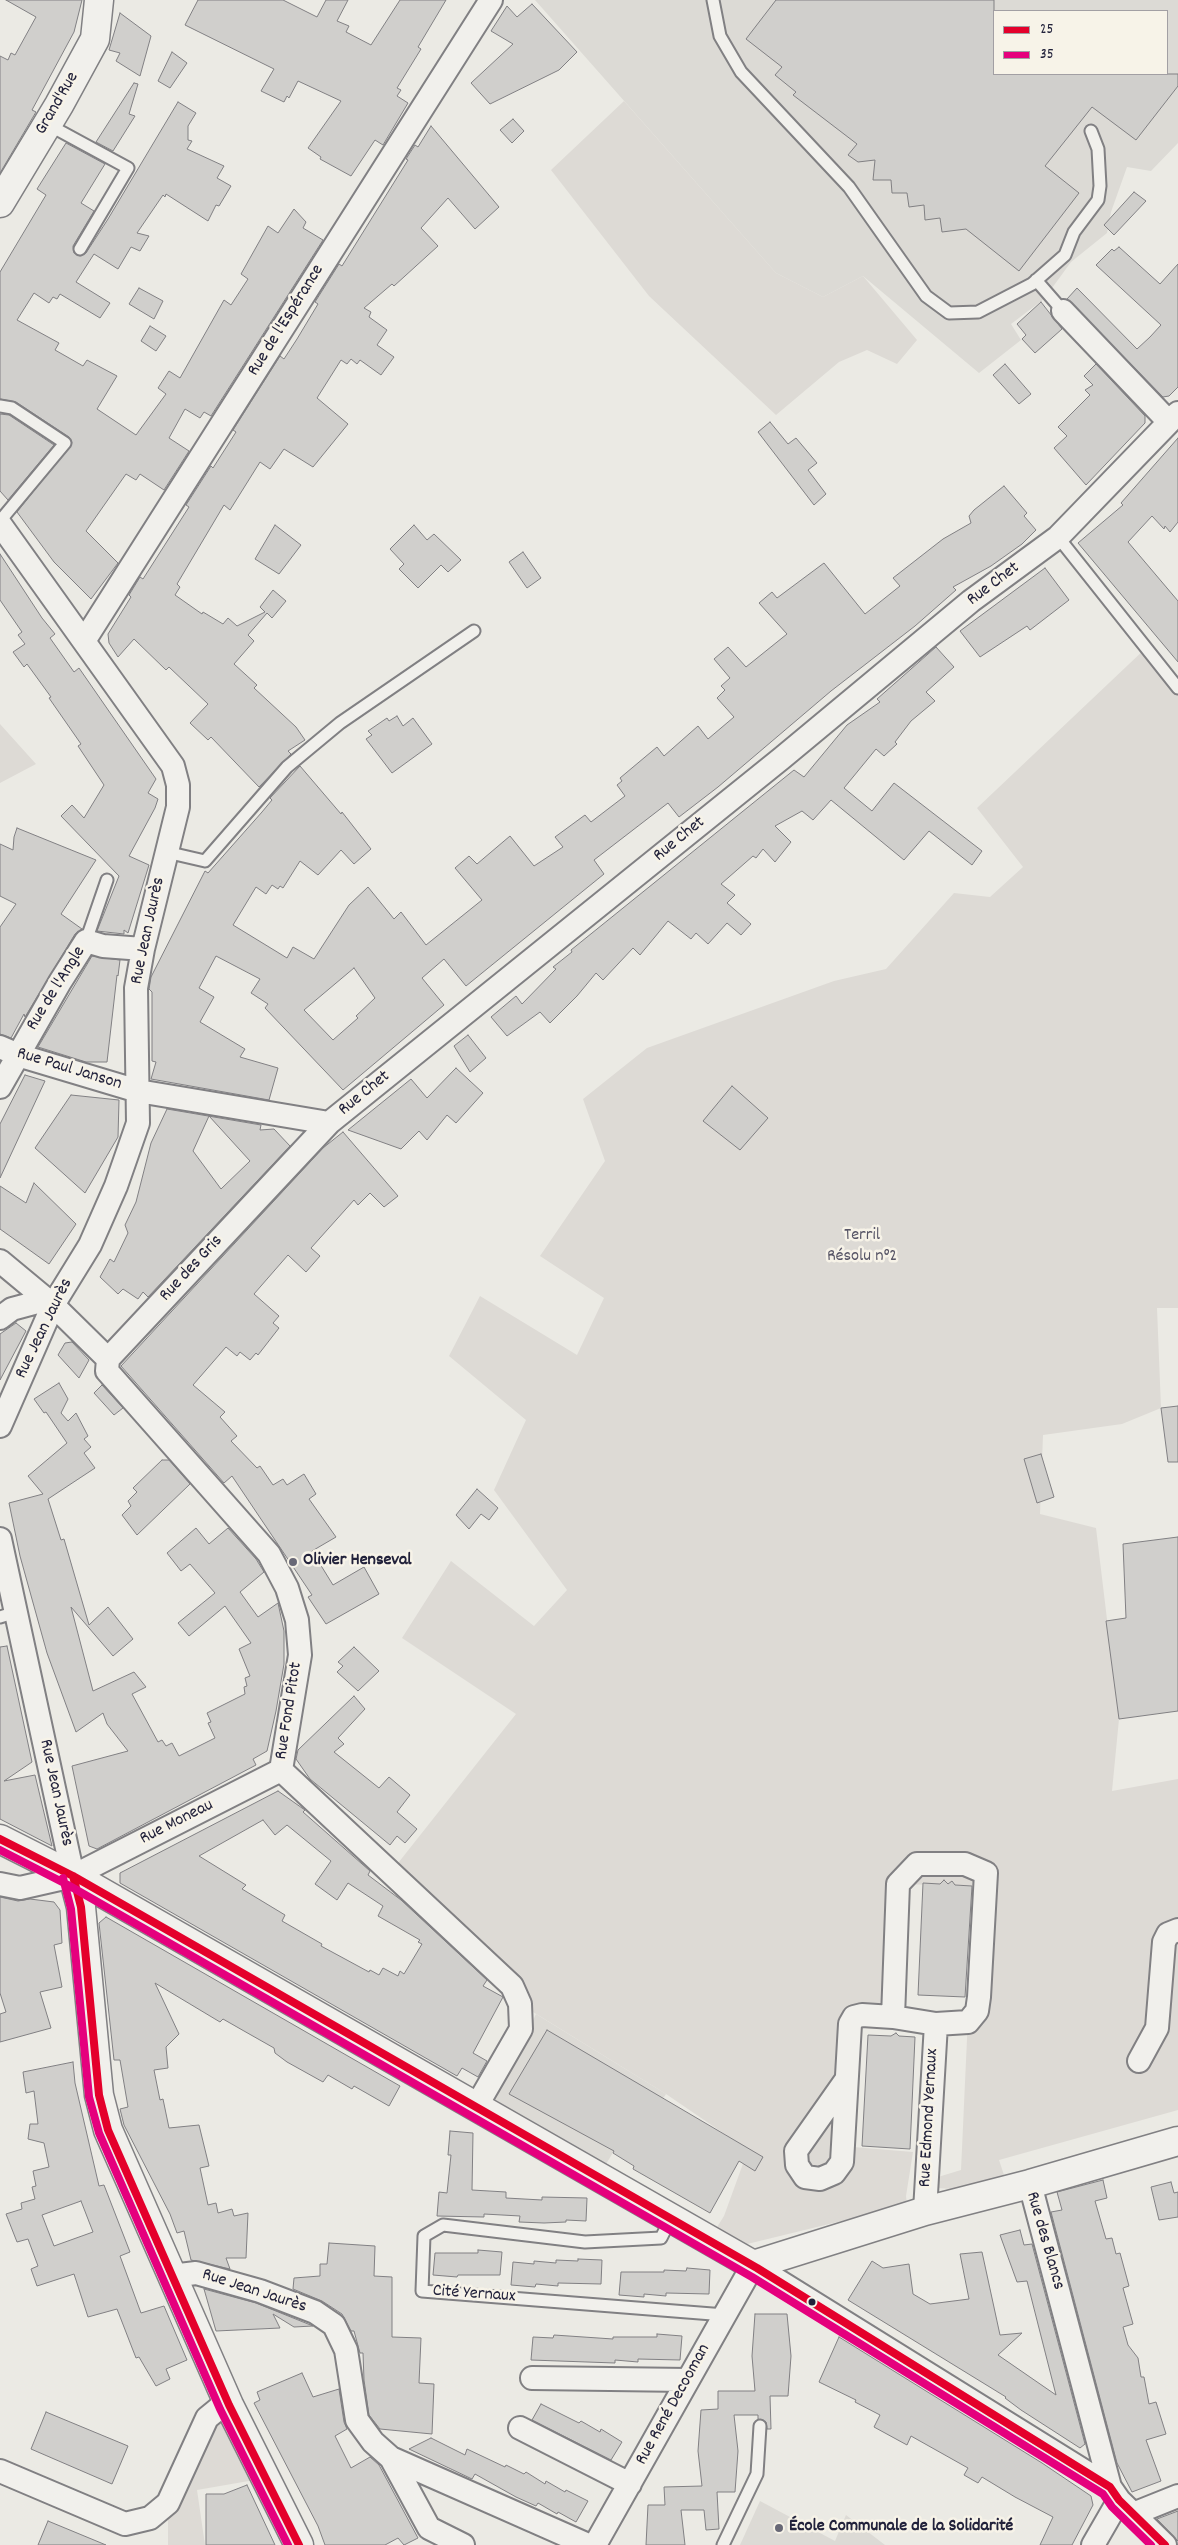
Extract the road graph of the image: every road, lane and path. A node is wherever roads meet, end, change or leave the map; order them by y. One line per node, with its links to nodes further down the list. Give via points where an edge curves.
1 (99, 0): 4 (street, Grand'Rue, via 94,39)
2 (491, 0): 15 (street, Rue de l'Espérance)
3 (713, 0): 8 (lane, via 720,36 741,72 849,187 926,296 949,313 978,312)
4 (47, 124): 6 (street, Grand'Rue); 7 (lane, via 128,168)
5 (1091, 130): 8 (lane, via 1098,149 1098,200 1074,232 1065,255)
6 (0, 203)
7 (80, 250)
8 (1036, 280): 9 (lane)
9 (1063, 311): 11 (street, Rue Chet)
10 (0, 406): 12 (lane, via 12,408 65,443)
11 (1174, 418): 13 (street, Rue Chet)
12 (0, 523): 15 (street, Rue Jean Jaurès)
13 (1058, 537): 16 (lane); 24 (street, Rue Chet, via 971,602)
14 (474, 631): 17 (lane, via 340,723 287,767 205,861)
15 (84, 641): 17 (street, Rue Jean Jaurès, via 173,766 178,785 178,806)
16 (1178, 688)
17 (166, 852): 20 (street, Rue Jean Jaurès)
18 (108, 880): 19 (lane)
19 (86, 941): 20 (street, Rue de l'Angle, via 103,946); 21 (street, Rue de l'Angle)
20 (143, 949): 23 (street, Rue Jean Jaurès, via 136,988)
21 (8, 1051): 22 (street, Rue de l'Angle); 23 (street, Rue Paul Janson)
22 (0, 1087)
23 (138, 1091): 24 (street, Rue Chet); 26 (street, Rue Jean Jaurès, via 138,1123 116,1186 90,1245)
24 (329, 1123): 28 (street, Rue des Gris)
25 (0, 1261): 26 (street)
26 (53, 1304): 27 (street, via 38,1302 12,1309); 28 (street); 29 (street, Rue Jean Jaurès)
27 (0, 1318)
28 (108, 1359): 32 (street, Rue Fond Pitot, via 107,1371 269,1554 287,1588 297,1620 300,1654)
29 (0, 1426)
30 (0, 1539): 31 (street, Rue Jean Jaurès)
31 (8, 1614): 34 (street, Rue Jean Jaurès)
32 (281, 1770): 34 (street, Rue Moneau); 41 (street, Rue Fond Pitot, via 512,1986 520,2004 521,2029)
33 (0, 1838): 34 (street)
34 (73, 1876): 35 (street, Rue Moneau, via 20,1888); 41 (street); 47 (street, Rue Jean Jaurès, via 81,1906 99,2095 108,2130)
35 (0, 1884)
36 (1178, 1930): 39 (street, via 1168,1934 1164,1942 1157,2028)
37 (893, 2017): 38 (street, Rue Edmond Yernaux); 38 (street, Rue Edmond Yernaux, via 898,1884 917,1864 965,1864 986,1873 977,2011 968,2022); 40 (street, Rue Edmond Yernaux, via 854,2017 850,2024)
38 (936, 2024): 44 (street, Rue Edmond Yernaux)
39 (1139, 2061)
40 (846, 2080)
41 (476, 2106): 45 (street)
42 (1178, 2141): 43 (street)
43 (1030, 2184): 44 (street, Rue des Blancs); 58 (street, Rue des Blancs)
44 (925, 2211): 46 (street, Rue des Blancs)
45 (671, 2218): 46 (street); 48 (lane, Cité Yernaux, via 661,2238 585,2242 443,2226 424,2236 422,2291)
46 (753, 2265): 48 (street, Rue René Decooman); 58 (street)
47 (171, 2276): 51 (street, Rue Jean Jaurès); 54 (street, Rue Jean Jaurès, via 196,2273 260,2291 315,2312 334,2325 346,2350 357,2420)
48 (724, 2315): 50 (street, Rue René Decooman)
49 (532, 2378): 50 (street)
50 (688, 2380): 56 (street, Rue René Decooman)
51 (229, 2405): 55 (street, via 207,2418 168,2503 150,2518 125,2524); 59 (street, Rue Jean Jaurès)
52 (760, 2426): 63 (lane, via 757,2474)
53 (520, 2428): 56 (street)
54 (390, 2458): 60 (street, via 429,2528); 61 (street)
55 (0, 2471)
56 (630, 2484): 62 (street, Rue René Decooman)
57 (1178, 2496): 58 (street)
58 (1121, 2500): 64 (street); 65 (street)
59 (299, 2545)
60 (463, 2545)
61 (588, 2545)
62 (595, 2545)
63 (723, 2545)
64 (1093, 2545)
65 (1165, 2545)

